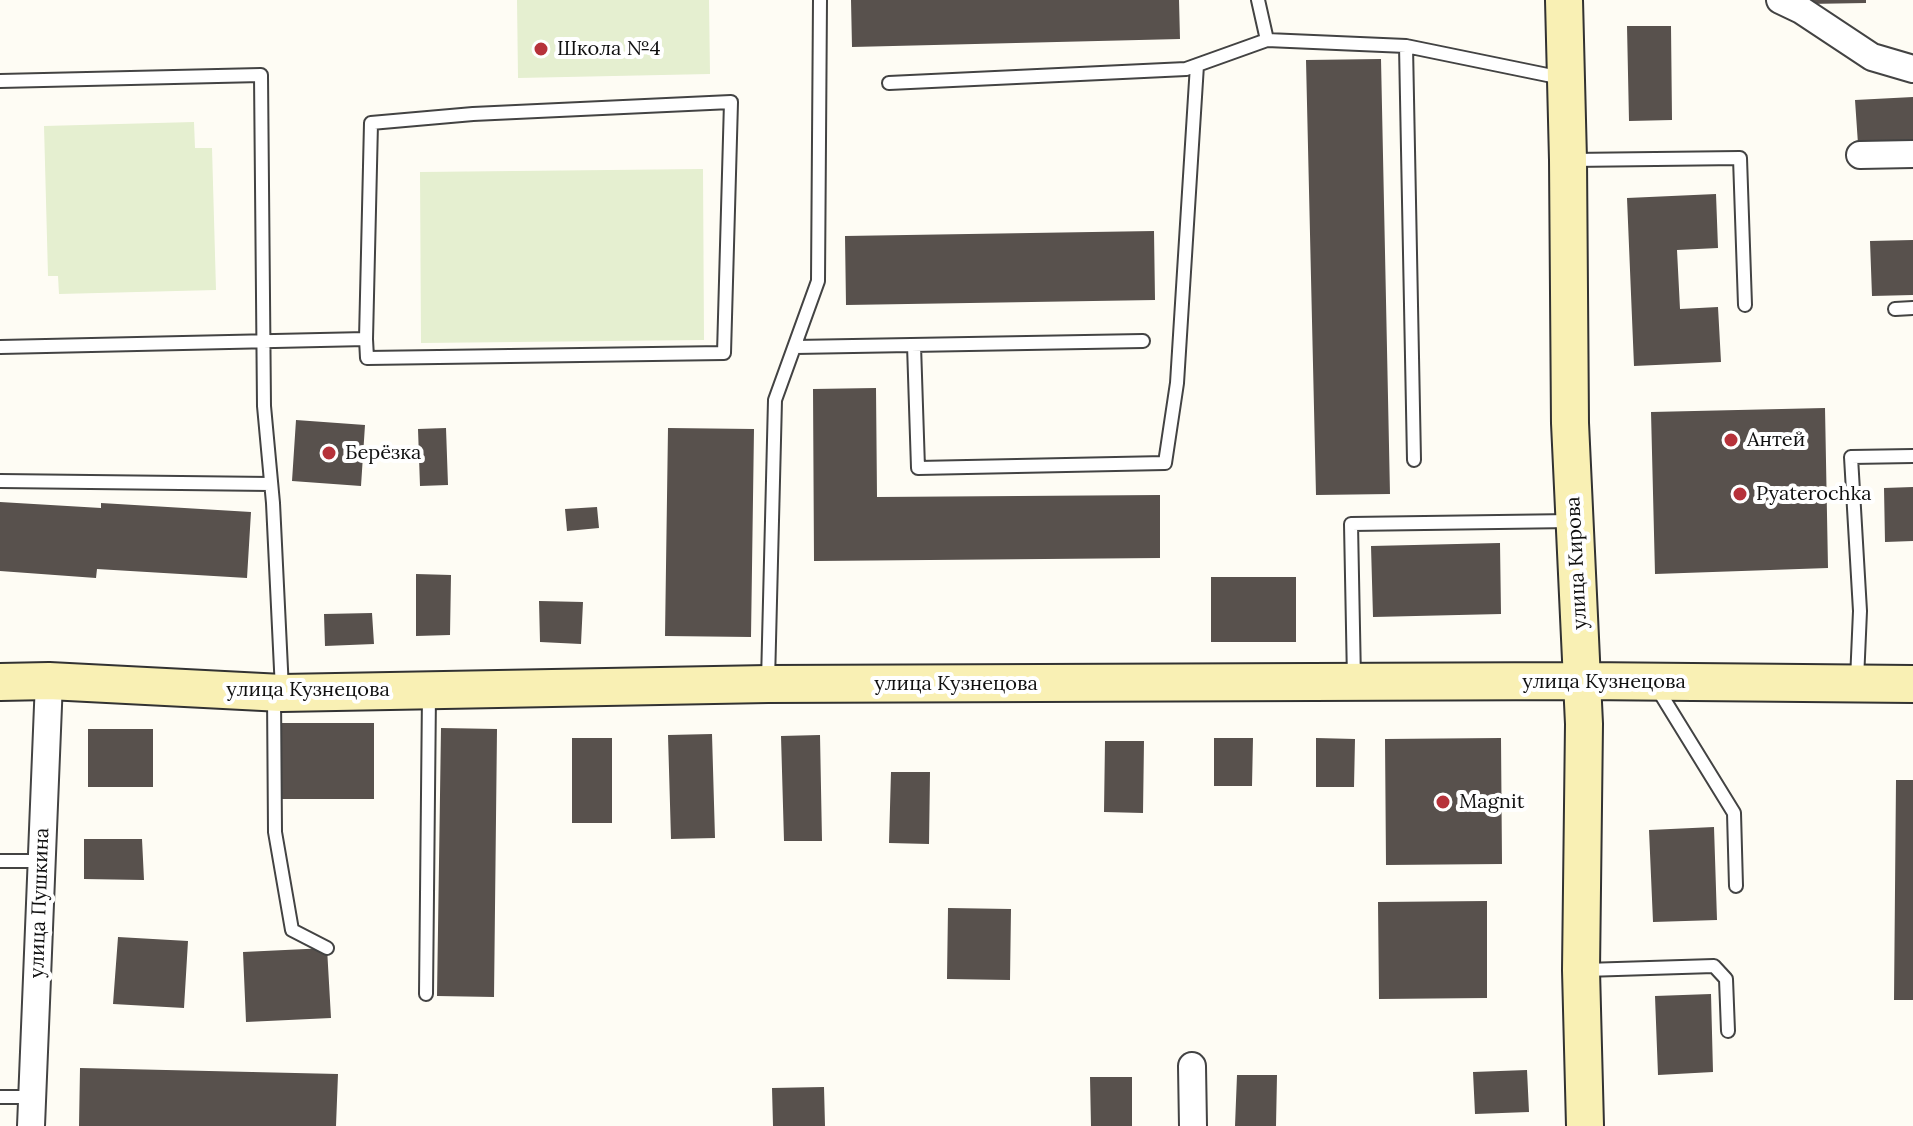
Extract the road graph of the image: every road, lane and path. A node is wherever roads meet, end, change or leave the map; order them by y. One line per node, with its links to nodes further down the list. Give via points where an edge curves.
1 (820, 0): 24 (lane, via 818,281)
2 (1258, 0): 6 (lane)
3 (1268, 0): 6 (lane)
4 (1564, 0): 10 (main road, улица Кирова)
5 (1780, 0): 9 (street, via 1872,57)
6 (1267, 40): 7 (lane); 8 (lane)
7 (1406, 46): 10 (lane); 26 (lane)
8 (1197, 65): 12 (lane); 22 (lane, via 1177,383 1165,463 918,468)
9 (1913, 69)
10 (1565, 78): 15 (main road, улица Кирова)
11 (0, 81): 21 (lane, via 261,75)
12 (889, 83)
13 (1913, 154): 14 (street)
14 (1860, 155)
15 (1568, 160): 16 (lane, via 1740,158); 29 (main road, улица Кирова)
16 (1745, 305)
17 (1913, 308): 18 (lane)
18 (1895, 309)
19 (366, 339): 19 (lane, via 371,123 731,102 724,353 367,358); 21 (lane)
20 (1143, 341): 22 (lane)
21 (263, 342): 23 (lane); 28 (lane)
22 (914, 345): 24 (lane)
23 (0, 347)
24 (795, 347): 36 (lane, via 775,400)
25 (1913, 456): 35 (lane, via 1851,457 1860,611)
26 (1414, 460)
27 (0, 481): 28 (lane)
28 (271, 484): 39 (lane)
29 (1576, 521): 31 (main road, улица Кирова); 34 (lane, via 1351,524)
30 (49, 681): 32 (main road, улица Кузнецова); 39 (main road, улица Кузнецова); 41 (street, улица Пушкина)
31 (1583, 681): 33 (main road, улица Кузнецова); 34 (main road, улица Кузнецова); 44 (main road, улица Кирова)
32 (0, 682)
33 (1653, 682): 35 (main road, улица Кузнецова); 42 (lane, via 1734,813)
34 (1354, 683): 36 (main road, улица Кузнецова)
35 (1857, 683): 37 (main road, улица Кузнецова)
36 (768, 684): 38 (main road, улица Кузнецова)
37 (1913, 684)
38 (429, 690): 39 (main road, улица Кузнецова); 45 (lane)
39 (278, 692): 43 (lane, via 275,832 292,930)
40 (0, 861): 41 (lane)
41 (42, 861): 49 (street, улица Пушкина)
42 (1736, 886)
43 (327, 948)
44 (1581, 970): 46 (lane, via 1714,966 1726,979); 52 (main road, улица Кирова)
45 (426, 994)
46 (1728, 1031)
47 (1192, 1066): 51 (street)
48 (0, 1097): 49 (lane)
49 (32, 1097): 50 (street, улица Пушкина)
50 (31, 1126)
51 (1193, 1126)
52 (1585, 1126)

